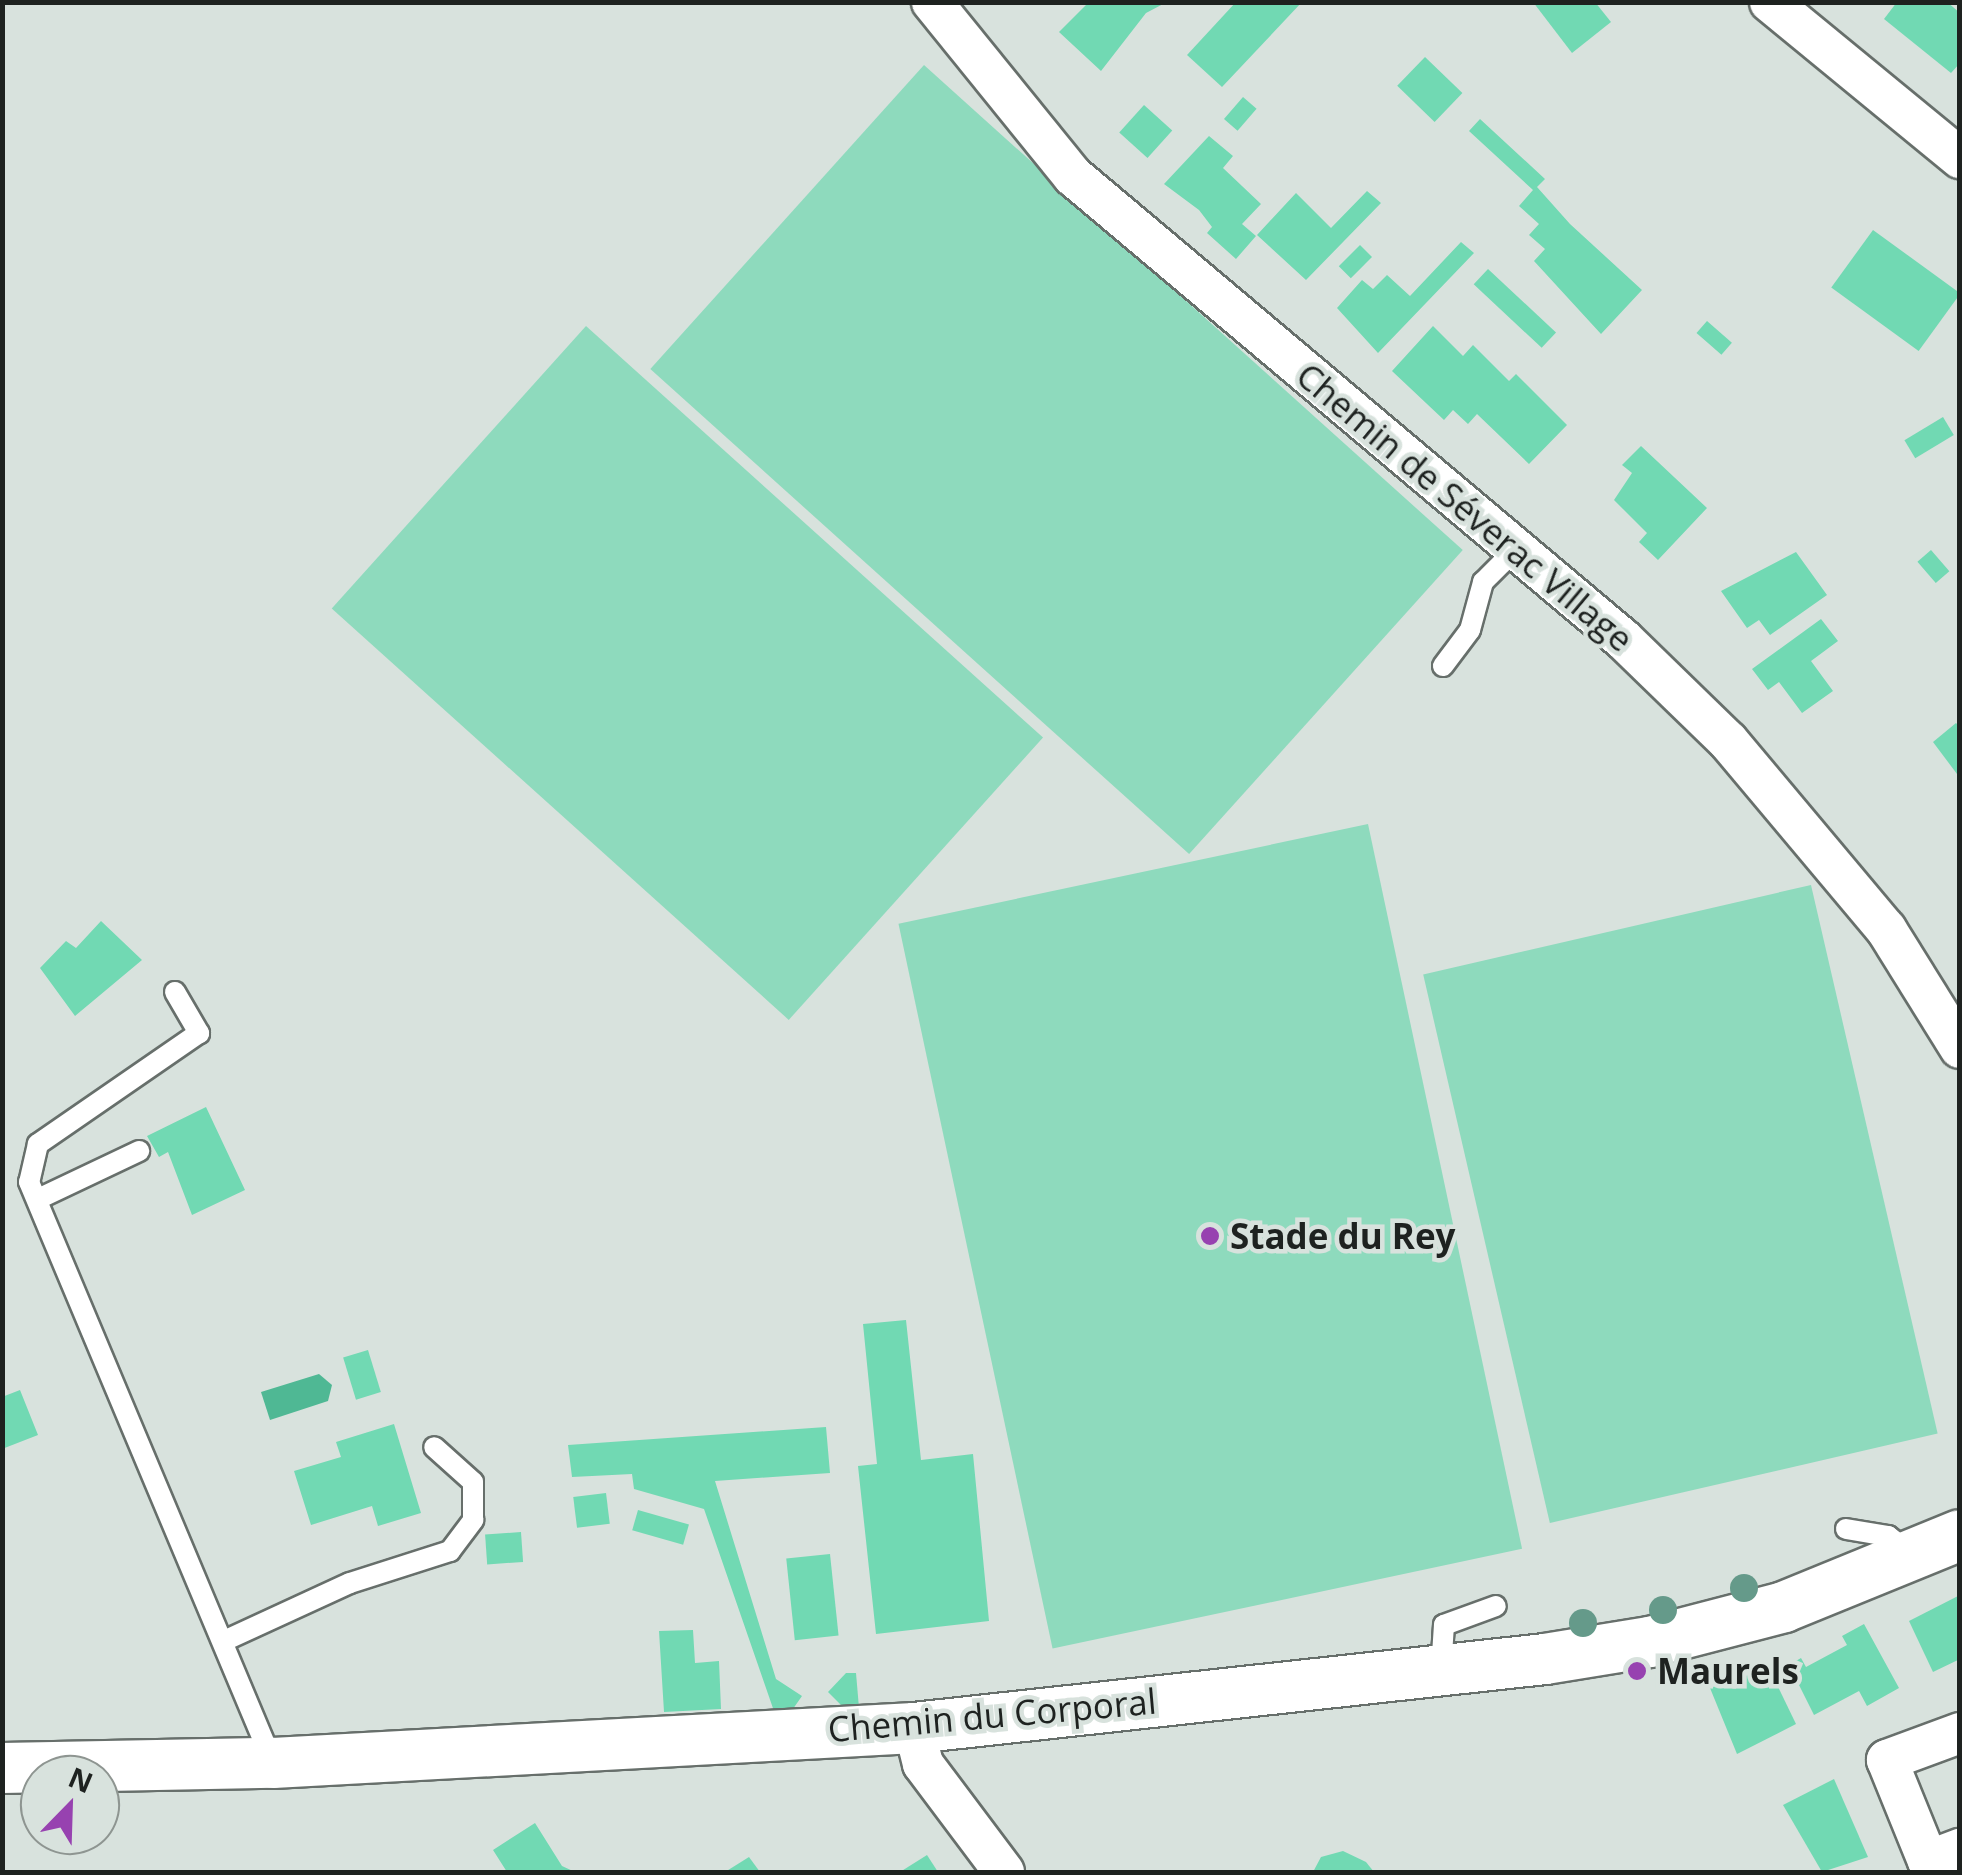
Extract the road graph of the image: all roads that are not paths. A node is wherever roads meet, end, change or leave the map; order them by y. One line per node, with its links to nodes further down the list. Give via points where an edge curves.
1 (932, 2): 4 (street, Chemin de Séverac Village, via 1074,176)
2 (1770, 2): 3 (street)
3 (1960, 158)
4 (1517, 548): 5 (lane, via 1483,582 1470,630); 7 (street, Chemin de Séverac Village, via 1728,741 1811,834 1886,929)
5 (1444, 666)
6 (175, 992): 9 (lane, via 199,1033 38,1144 29,1182)
7 (1960, 1048)
8 (139, 1151): 9 (lane)
9 (38, 1199): 15 (lane)
10 (434, 1447): 15 (lane, via 473,1482 474,1520 450,1552 350,1584)
11 (1846, 1529): 13 (lane, via 1898,1540)
12 (1960, 1536): 13 (street, Chemin du Corporal)
13 (1912, 1559): 16 (street, Chemin du Corporal, via 1784,1607 1650,1642)
14 (1496, 1606): 16 (lane, via 1444,1625)
15 (226, 1640): 19 (lane)
16 (1441, 1670): 17 (street, Chemin du Corporal)
17 (914, 1728): 19 (street, Chemin du Corporal); 22 (street, via 923,1764)
18 (1960, 1733): 21 (street, via 1887,1760 1928,1861)
19 (273, 1763): 20 (street, Chemin du Corporal)
20 (2, 1768)
21 (1960, 1850)
22 (1004, 1872)

